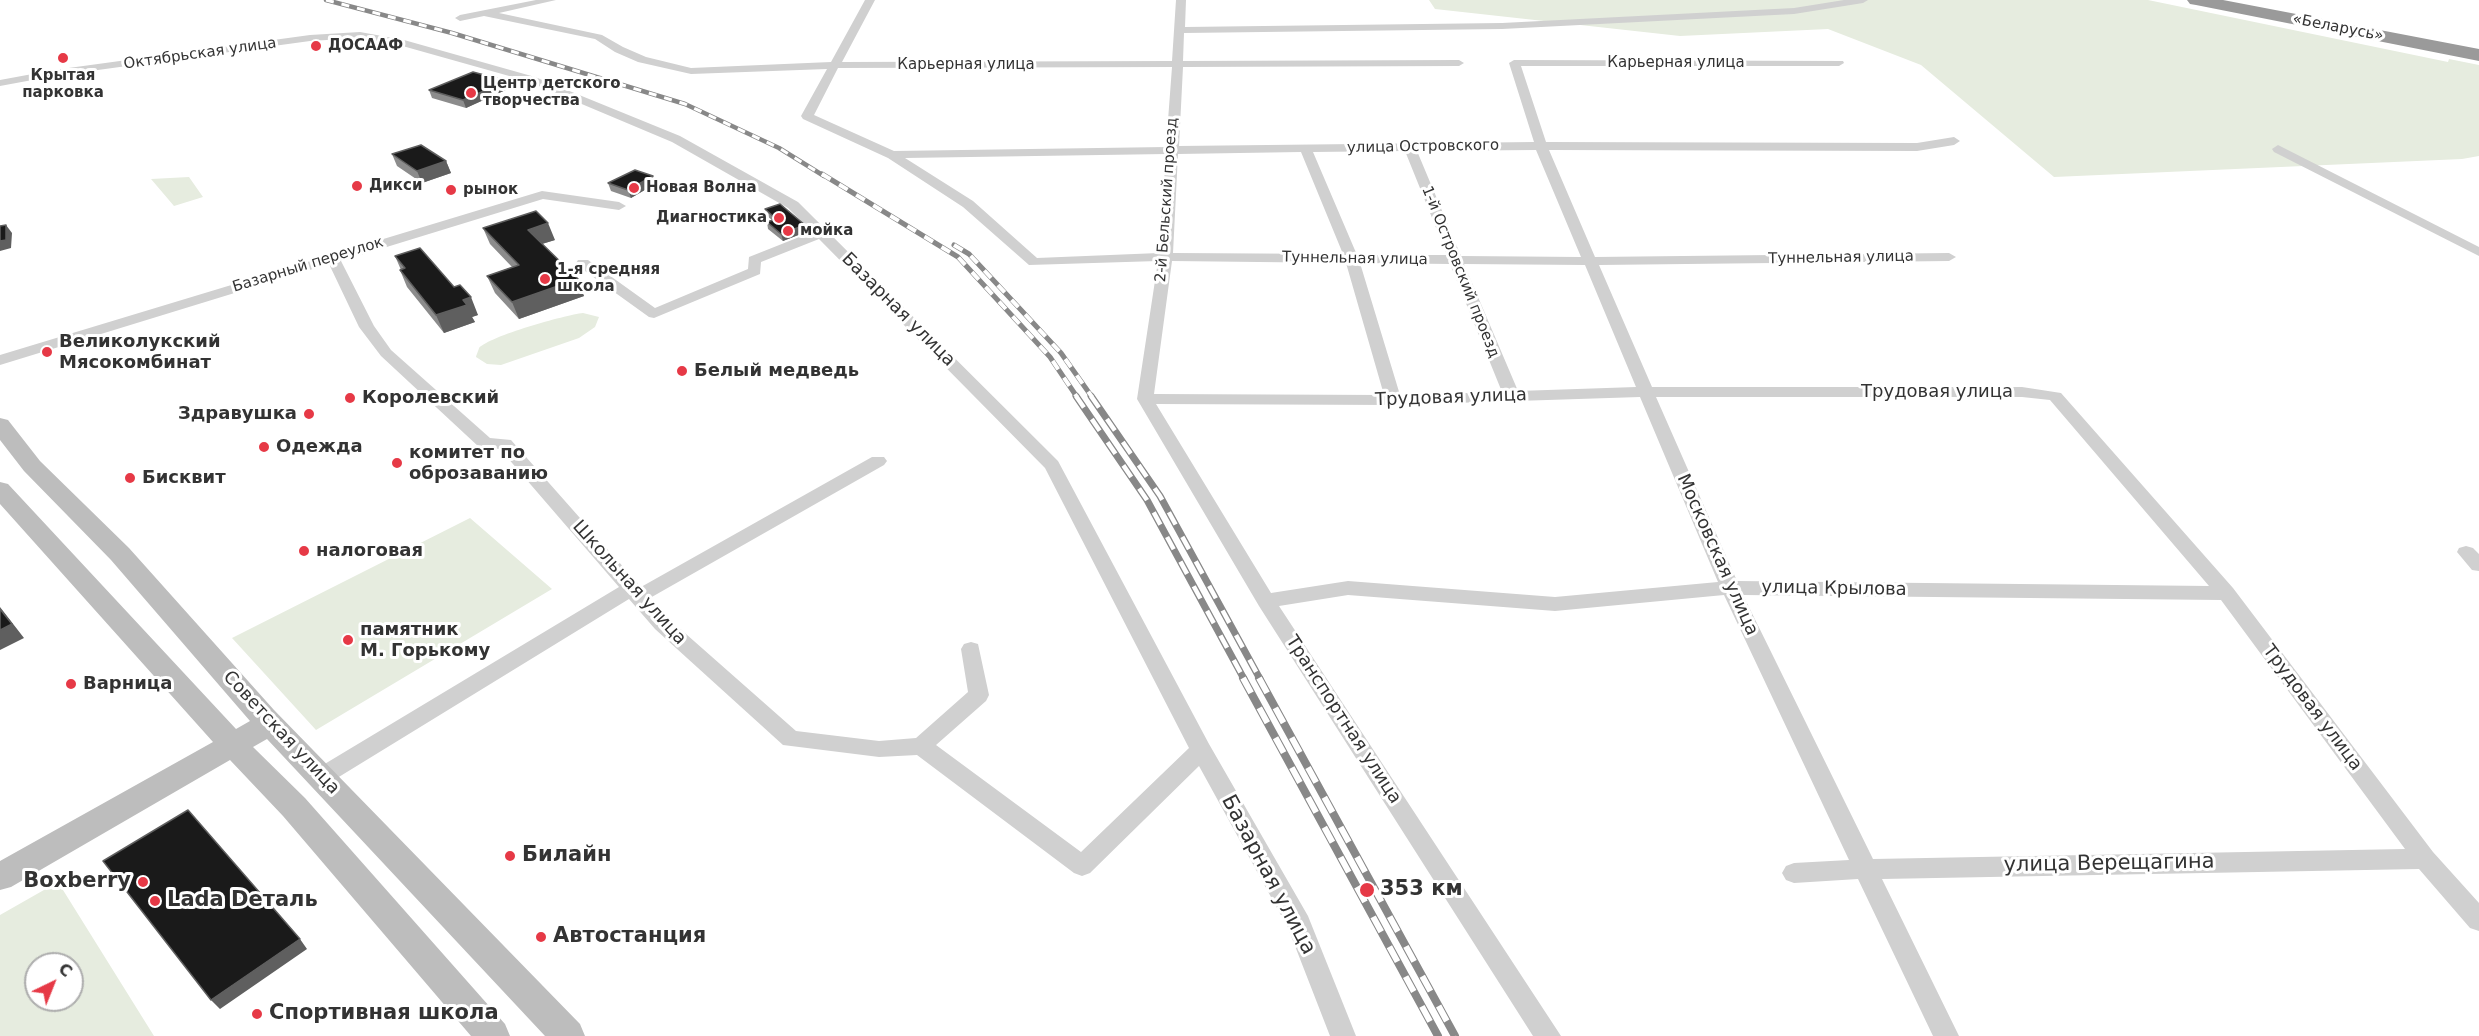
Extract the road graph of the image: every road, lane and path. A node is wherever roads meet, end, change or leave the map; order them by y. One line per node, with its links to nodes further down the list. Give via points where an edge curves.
1 (551, 0): 7 (street)
2 (870, 0): 17 (street)
3 (1181, 0): 9 (street, 2-й Бельский проезд)
4 (1863, 0): 9 (street, via 1794,12 1513,25)
5 (2196, 0): 12 (highway, «Беларусь»)
6 (2222, 0): 11 (highway, «Беларусь»)
7 (483, 13): 8 (street); 17 (street, Карьерная улица, via 598,37 610,46 691,71)
8 (460, 18)
9 (1179, 30): 13 (street, 2-й Бельский проезд)
10 (400, 42): 18 (street, Октябрьская улица, via 360,35 310,38); 27 (street, Базарная улица, via 531,79 676,139 794,205)
11 (2479, 50)
12 (2479, 55)
13 (1177, 63): 14 (street, Карьерная улица); 17 (street, Карьерная улица); 24 (street, 2-й Бельский проезд)
14 (1459, 63)
15 (1514, 63): 16 (street, Карьерная улица); 20 (street, Московская улица)
16 (1839, 63)
17 (834, 65): 25 (street, Туннельная улица, via 807,116)
18 (0, 83)
19 (1954, 141): 20 (street, улица Островского, via 1917,147)
20 (1541, 146): 21 (street, улица Островского); 34 (street, Московская улица)
21 (1409, 147): 22 (street, улица Островского); 33 (street, 1-й Островский проезд)
22 (1305, 148): 24 (street, улица Островского); 32 (street)
23 (2278, 149): 28 (street)
24 (1171, 150): 25 (street, улица Островского); 29 (street, 2-й Бельский проезд)
25 (892, 155): 29 (street, Туннельная улица, via 968,204 1034,262)
26 (619, 206): 31 (street, Базарный переулок, via 542,195)
27 (822, 233): 35 (street, via 754,260 755,271 654,314); 52 (street, Базарная улица, via 1053,465)
28 (2479, 252)
29 (1166, 257): 32 (street, Туннельная улица); 39 (street, 2-й Бельский проезд)
30 (1949, 257): 34 (street, Туннельная улица)
31 (333, 258): 36 (street, Базарный переулок); 45 (street, Школьная улица, via 367,327 386,353 485,443 505,444)
32 (1352, 259): 33 (street, Туннельная улица); 40 (street)
33 (1456, 260): 34 (street, Туннельная улица); 38 (street, 1-й Островский проезд)
34 (1590, 261): 37 (street, Московская улица)
35 (583, 263)
36 (0, 360)
37 (1646, 392): 38 (street, Трудовая улица); 44 (street, Московская улица); 46 (street, Трудовая улица, via 2022,392 2055,396)
38 (1512, 396): 40 (street, Трудовая улица)
39 (1145, 399): 40 (street, Трудовая улица); 47 (street, Транспортная улица)
40 (1393, 400)
41 (0, 425): 49 (main road, Советская улица, via 32,466 120,554)
42 (878, 460): 45 (street)
43 (0, 489): 50 (main road)
44 (1730, 588): 46 (street, улица Крылова); 47 (street, улица Крылова, via 1555,604 1348,588); 55 (street, Московская улица)
45 (635, 592): 51 (street, Школьная улица, via 662,624 791,739 879,749); 53 (street)
46 (2226, 593): 54 (street, Трудовая улица)
47 (1266, 601): 62 (street, Транспортная улица)
48 (971, 649): 51 (street, via 979,695)
49 (269, 724): 50 (main road); 53 (main road, Советская улица)
50 (233, 745): 57 (main road); 59 (main road, via 294,807)
51 (921, 746): 52 (street, via 1082,866)
52 (1201, 750): 61 (street, Базарная улица, via 1299,924)
53 (321, 777): 60 (main road, Советская улица)
54 (2425, 859): 55 (street, улица Верещагина); 58 (street, Трудовая улица)
55 (1865, 869): 56 (street, улица Верещагина); 63 (street, Московская улица)
56 (1794, 873)
57 (0, 877)
58 (2479, 920)
59 (493, 1036)
60 (568, 1036)
61 (1343, 1036)
62 (1548, 1036)
63 (1946, 1036)

